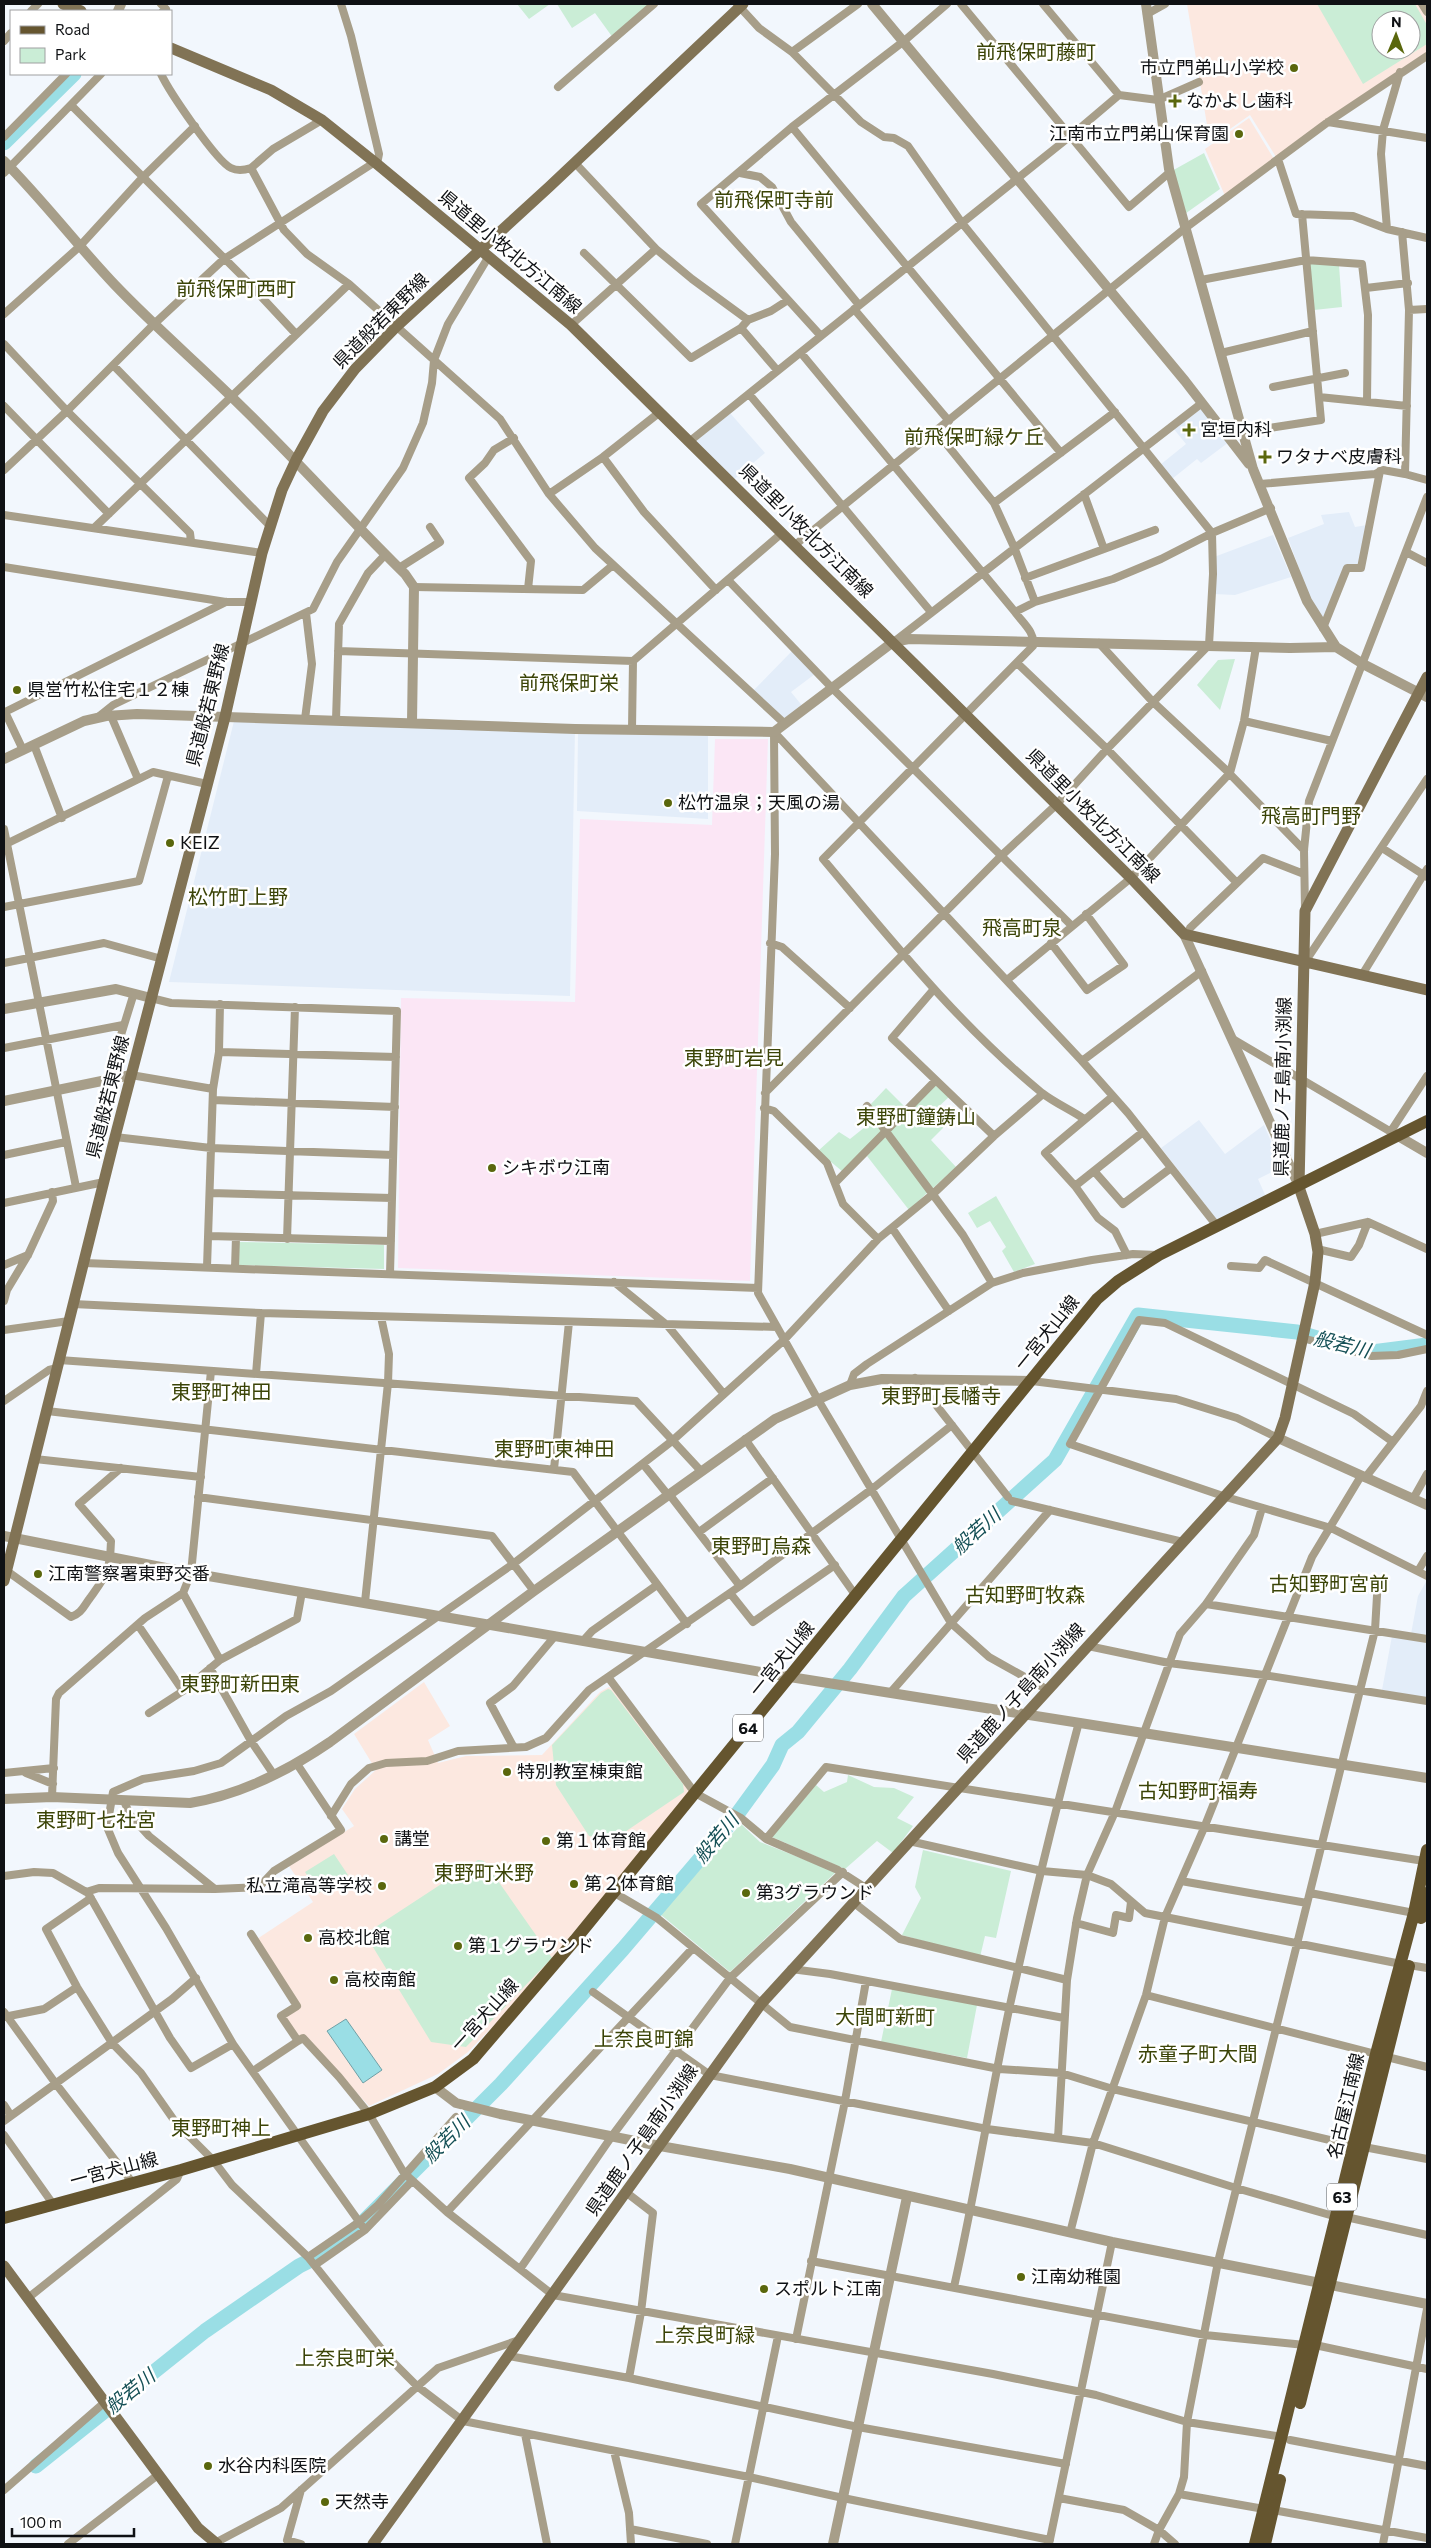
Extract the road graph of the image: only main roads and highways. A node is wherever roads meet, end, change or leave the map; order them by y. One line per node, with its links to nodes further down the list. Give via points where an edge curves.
1 (63, 4): 3 (main road)
2 (740, 5): 5 (main road, 県道般若東野線)
3 (78, 10)
4 (172, 48): 5 (main road, 県道里小牧北方江南線, via 271,90 322,120)
5 (484, 252): 8 (main road, 県道里小牧北方江南線, via 571,325 1185,934); 12 (main road, 県道般若東野線, via 396,327 354,369 323,411 282,490 262,553 224,717 35,1459)
6 (1427, 677): 7 (main road, 県道鹿ノ子島南小渕線)
7 (1423, 695): 8 (main road, 県道鹿ノ子島南小渕線, via 1305,911)
8 (1304, 961): 9 (main road); 11 (main road, 県道鹿ノ子島南小渕線)
9 (1427, 990)
10 (1427, 1121): 11 (main road, 一宮犬山線 / 64, via 1394,1134)
11 (1299, 1187): 17 (main road, 一宮犬山線 / 64, via 1159,1255 1118,1281 1097,1299 614,1892 473,2059 435,2086 369,2114); 21 (main road, 県道鹿ノ子島南小渕線, via 1317,1249 1315,1282 1278,1438 761,2004)
12 (10, 1537): 13 (main road, 県道般若東野線)
13 (6, 1576)
14 (1426, 1856): 16 (main road, 名古屋江南線 / 63)
15 (1427, 1893): 16 (main road, 名古屋江南線 / 63)
16 (1421, 1914): 19 (main road, 名古屋江南線 / 63, via 1381,2055)
17 (4, 2218)
18 (4, 2266): 20 (main road, via 198,2528)
19 (1268, 2510): 22 (main road, 名古屋江南線 / 63); 23 (main road, 名古屋江南線 / 63)
20 (215, 2544)
21 (374, 2544)
22 (1255, 2544)
23 (1265, 2544)

